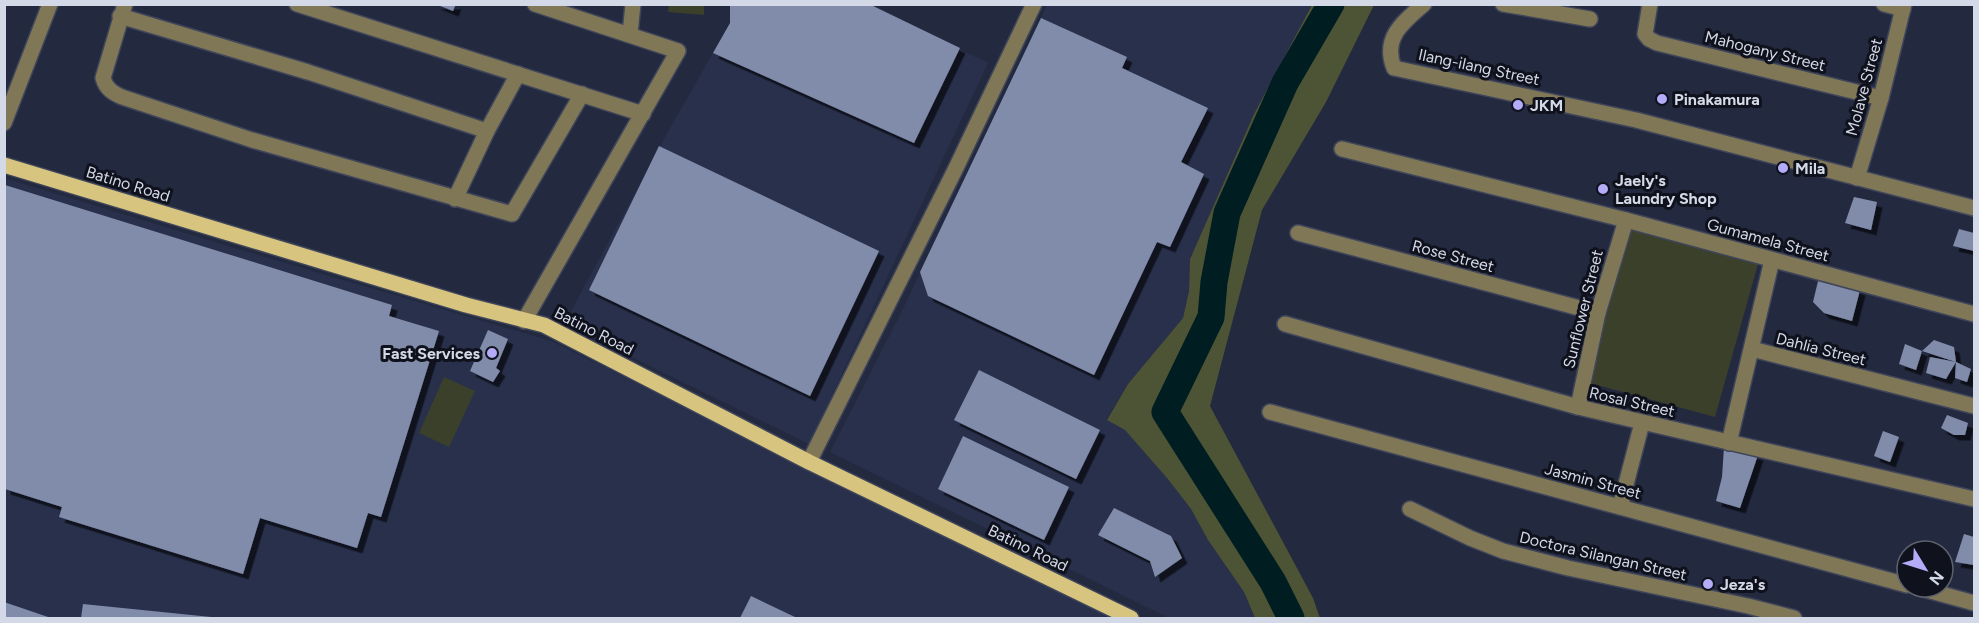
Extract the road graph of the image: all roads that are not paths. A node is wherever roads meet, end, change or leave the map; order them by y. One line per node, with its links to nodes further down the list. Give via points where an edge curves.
1 (50, 4): 18 (street)
2 (297, 4): 14 (street)
3 (535, 4): 13 (street)
4 (633, 4): 13 (street)
5 (1034, 4): 38 (street)
6 (1424, 4): 22 (street, Ilang-ilang Street, via 1399,25 1390,57 1394,68 1636,120)
7 (1503, 4): 12 (street)
8 (1650, 4): 16 (street, Mahogany Street, via 1645,34 1657,43)
9 (1884, 4): 10 (street)
10 (1903, 7): 16 (street, Molave Street)
11 (123, 10): 19 (street); 23 (street, via 103,78 113,92 252,140)
12 (1590, 19)
13 (630, 34): 17 (street, via 678,51)
14 (518, 74): 15 (street); 19 (street)
15 (582, 94): 17 (street); 23 (street, via 512,214)
16 (1881, 98): 22 (street, Molave Street)
17 (643, 114): 30 (street)
18 (4, 123)
19 (487, 131): 23 (street)
20 (1342, 149): 25 (street, Gumamela Street)
21 (4, 165): 30 (main road, Batino Road)
22 (1857, 178): 24 (street, Ilang-ilang Street)
23 (455, 199)
24 (1974, 208)
25 (1626, 220): 27 (street, Gumamela Street); 28 (street, Sunflower Street)
26 (1298, 233): 28 (street, Rose Street)
27 (1772, 260): 29 (street, Gumamela Street); 32 (street)
28 (1598, 313): 34 (street, Sunflower Street)
29 (1974, 314)
30 (524, 321): 38 (main road, Batino Road, via 544,325)
31 (1285, 324): 34 (street, Rosal Street)
32 (1752, 350): 33 (street, Dahlia Street); 37 (street, Dahlia Street)
33 (1974, 406)
34 (1578, 407): 36 (street, Rosal Street)
35 (1270, 412): 40 (street, Jasmin Street)
36 (1642, 423): 37 (street, Rosal Street); 40 (street)
37 (1729, 443): 39 (street, Rosal Street)
38 (808, 462): 45 (main road, Batino Road)
39 (1974, 500)
40 (1620, 507): 42 (street, Jasmin Street)
41 (1410, 509): 46 (street, Doctora Silangan Street, via 1503,552)
42 (1895, 582)
43 (1955, 598): 44 (street)
44 (1974, 603)
45 (1131, 618)
46 (1794, 618)

